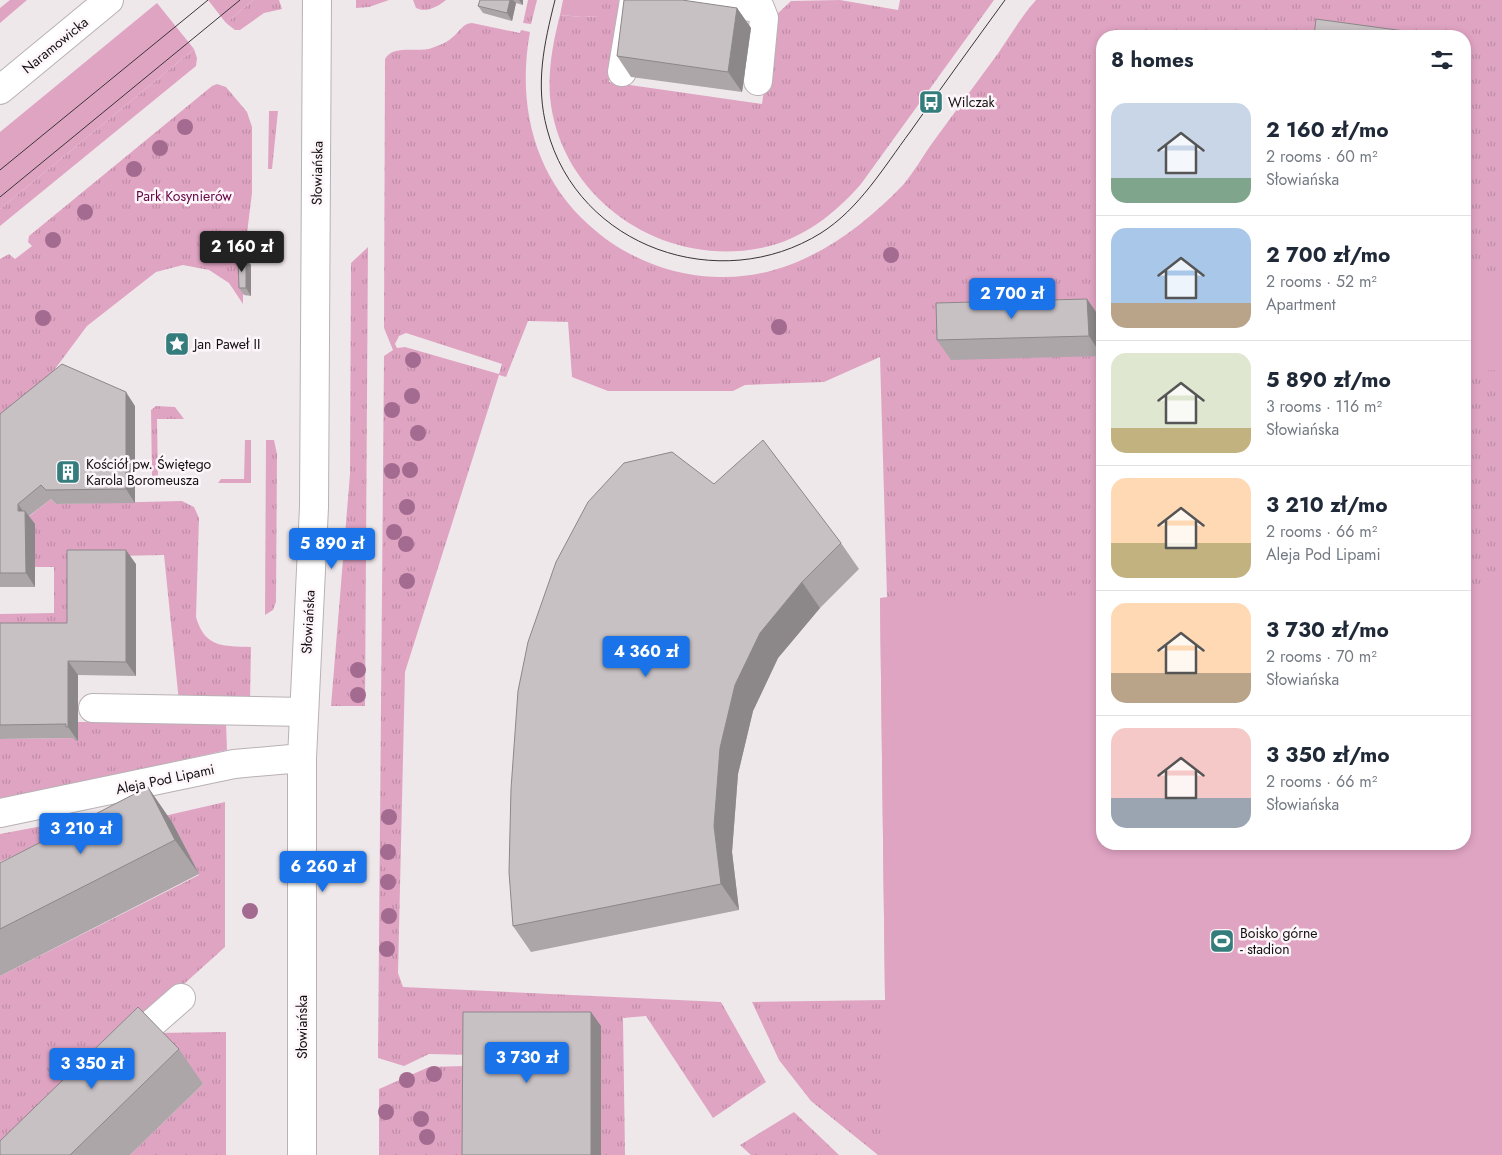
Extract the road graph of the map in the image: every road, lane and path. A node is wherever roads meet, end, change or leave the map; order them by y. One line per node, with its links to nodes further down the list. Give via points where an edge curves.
1 (109, 0): 7 (street, Naramowicka)
2 (316, 0): 9 (street, Słowiańska, via 314,507)
3 (634, 0): 5 (street)
4 (693, 0): 6 (street, via 760,8 764,18)
5 (622, 72)
6 (758, 81)
7 (0, 90)
8 (93, 708): 9 (street)
9 (303, 712): 10 (street, Słowiańska)
10 (302, 758): 11 (street, Aleja Pod Lipami, via 234,764); 14 (street, Słowiańska)
11 (0, 812)
12 (181, 998): 13 (street)
13 (109, 1062)
14 (302, 1155)

